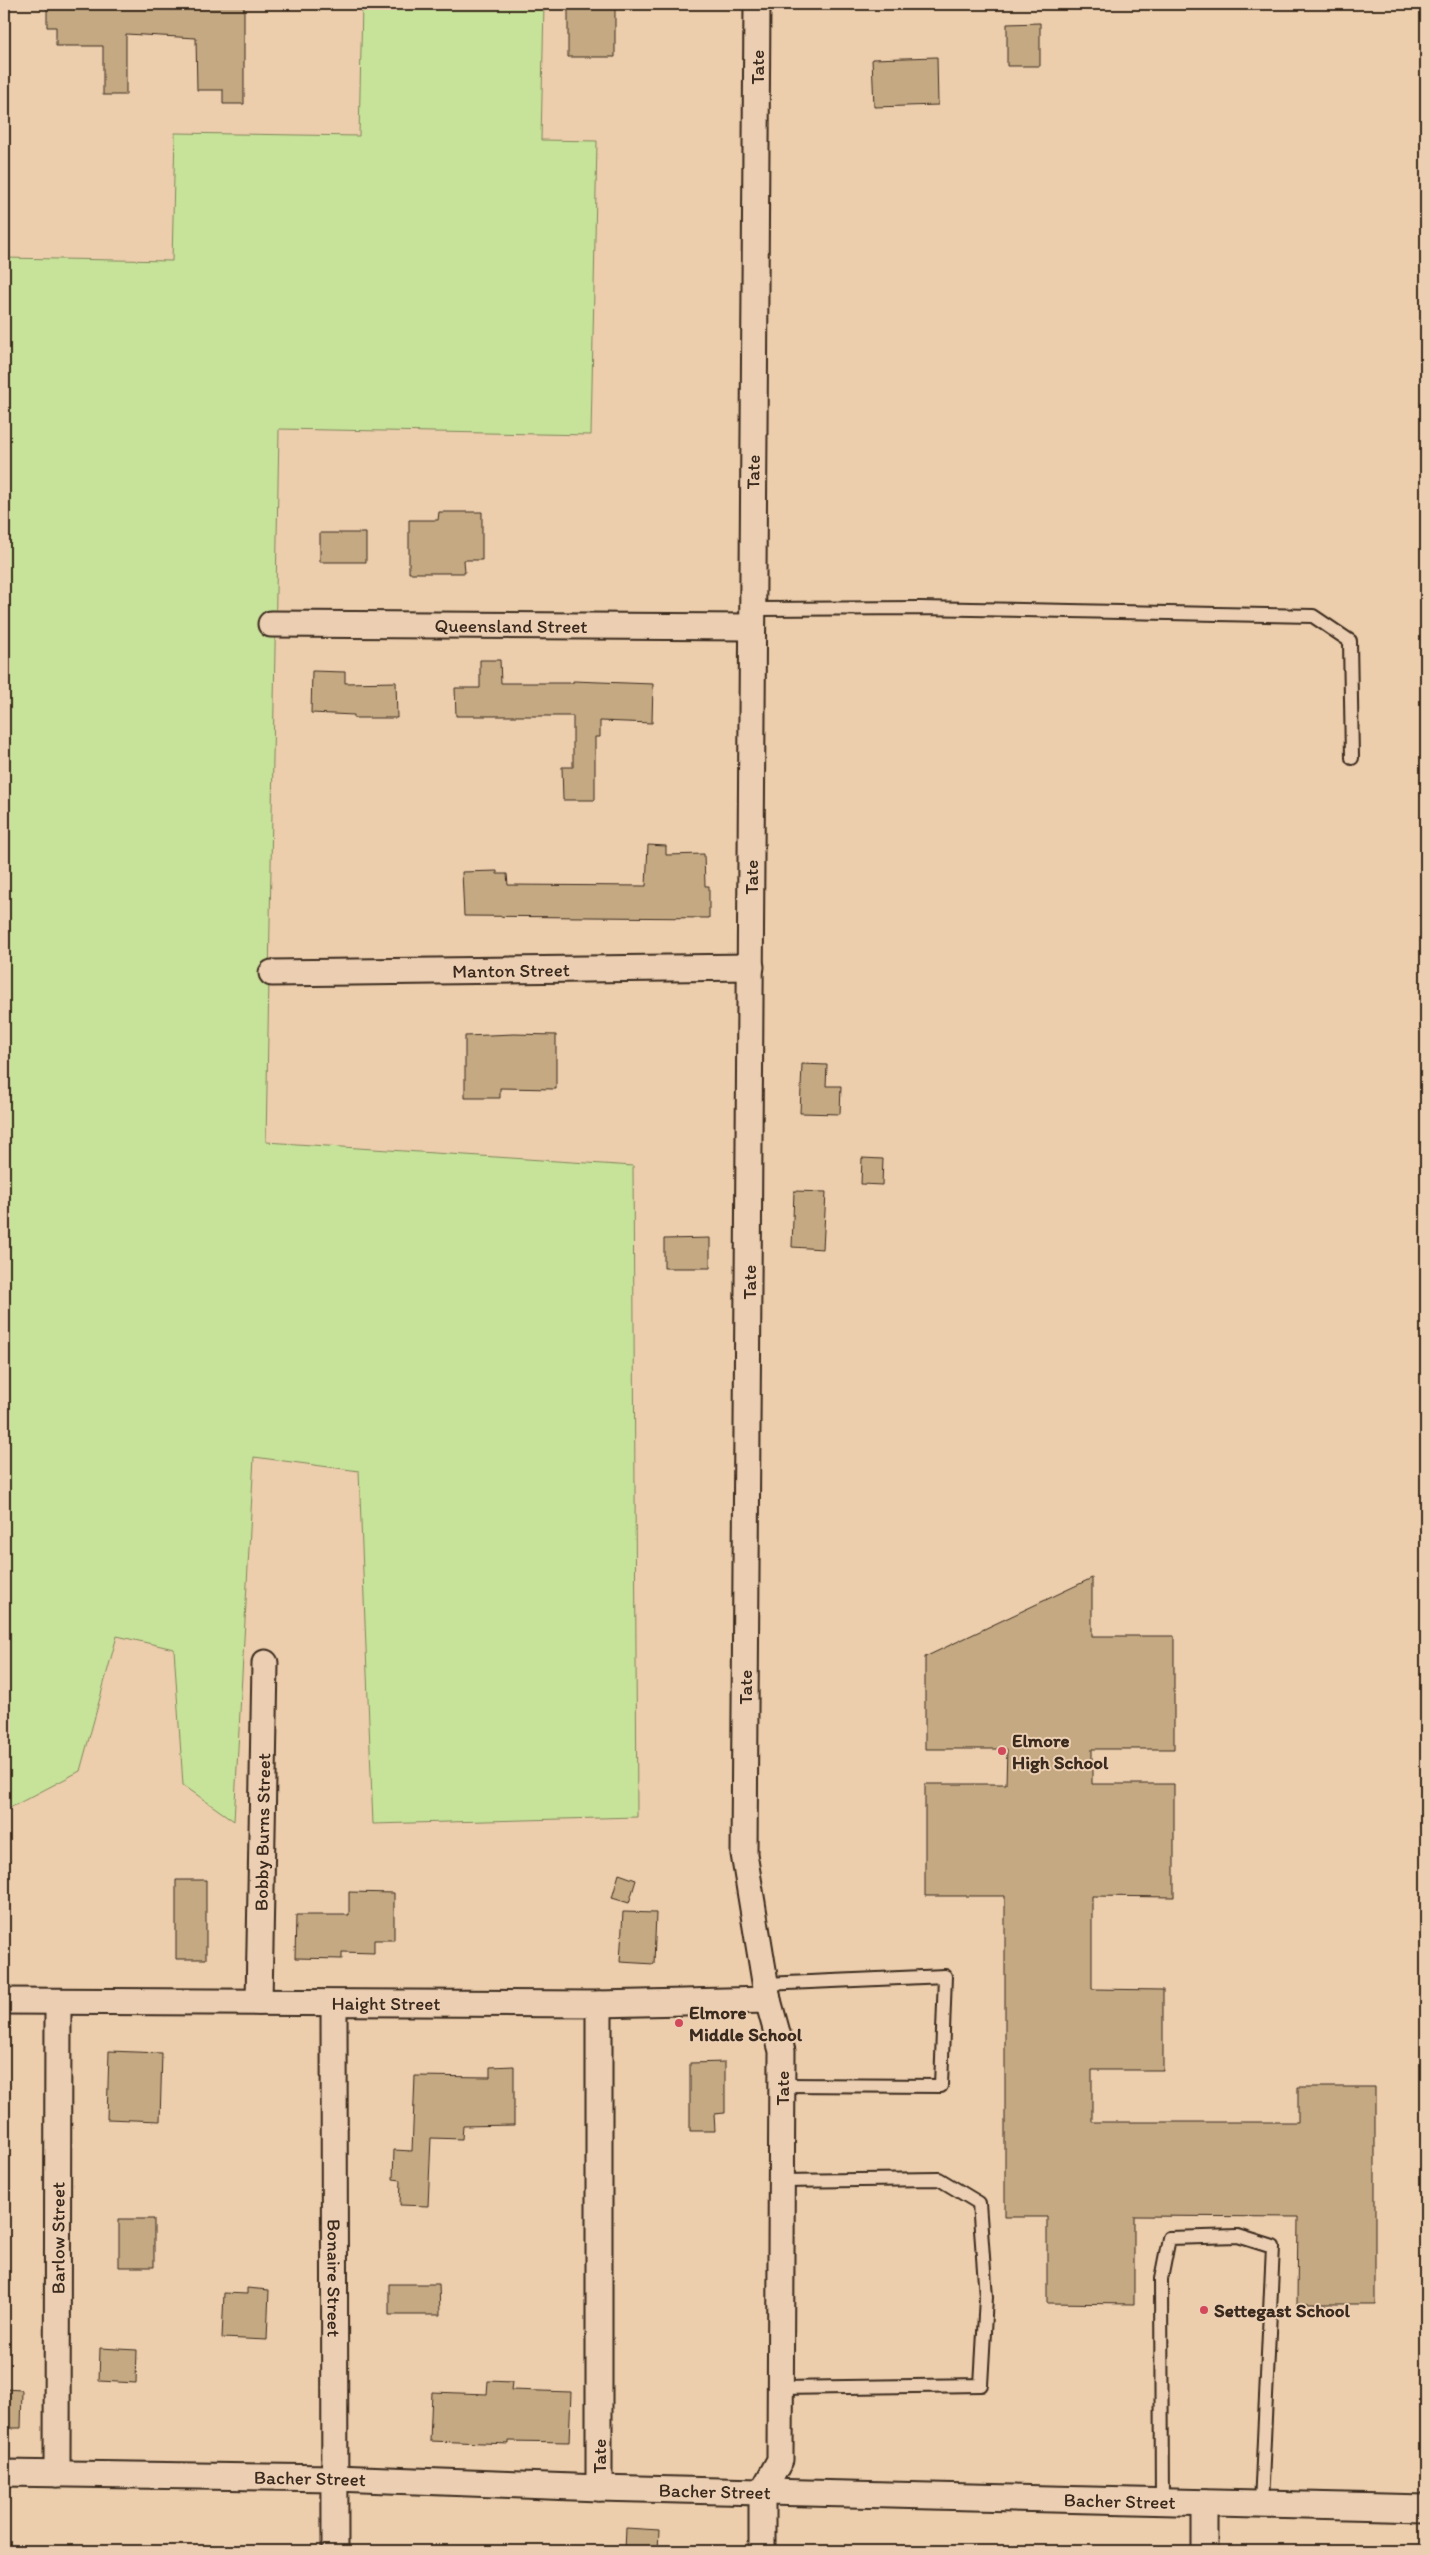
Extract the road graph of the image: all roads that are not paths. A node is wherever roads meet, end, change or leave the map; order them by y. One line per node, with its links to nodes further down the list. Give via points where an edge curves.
1 (757, 4): 2 (street, Tate)
2 (751, 618): 3 (street, Queensland Street); 4 (lane, via 920,608 1313,616 1350,641); 5 (street, Tate)
3 (271, 624)
4 (1352, 758)
5 (751, 967): 6 (street, Manton Street); 8 (street, Tate, via 744,1854)
6 (272, 973)
7 (265, 1663): 11 (street, Bobby Burns Street)
8 (767, 1992): 13 (street, Haight Street); 14 (street, Tate, via 782,2050); 14 (lane, via 945,1976 941,2086)
9 (4, 2001): 10 (street, Haight Street)
10 (58, 2002): 11 (street, Haight Street); 18 (street, Barlow Street)
11 (260, 2002): 12 (street, Haight Street)
12 (334, 2004): 13 (street, Haight Street); 19 (street, Bonaire Street)
13 (599, 2004): 20 (street, Tate)
14 (782, 2085): 15 (street, Tate)
15 (781, 2181): 16 (street, Tate); 16 (lane, via 938,2179 979,2203 986,2297 982,2385)
16 (780, 2388): 21 (street, Tate, via 780,2460)
17 (4, 2473): 18 (street, Bacher Street)
18 (57, 2474): 19 (street, Bacher Street)
19 (335, 2478): 20 (street, Bacher Street); 26 (street, Bonaire Street)
20 (599, 2488): 21 (street, Bacher Street)
21 (762, 2492): 22 (street, Bacher Street); 27 (street, Tate)
22 (1162, 2502): 23 (street, Bacher Street); 24 (lane, via 1161,2280 1169,2238 1238,2236 1273,2247)
23 (1205, 2503): 24 (street, Bacher Street); 28 (street)
24 (1261, 2504): 25 (street, Bacher Street)
25 (1426, 2508)
26 (335, 2551)
27 (762, 2551)
28 (1205, 2551)

